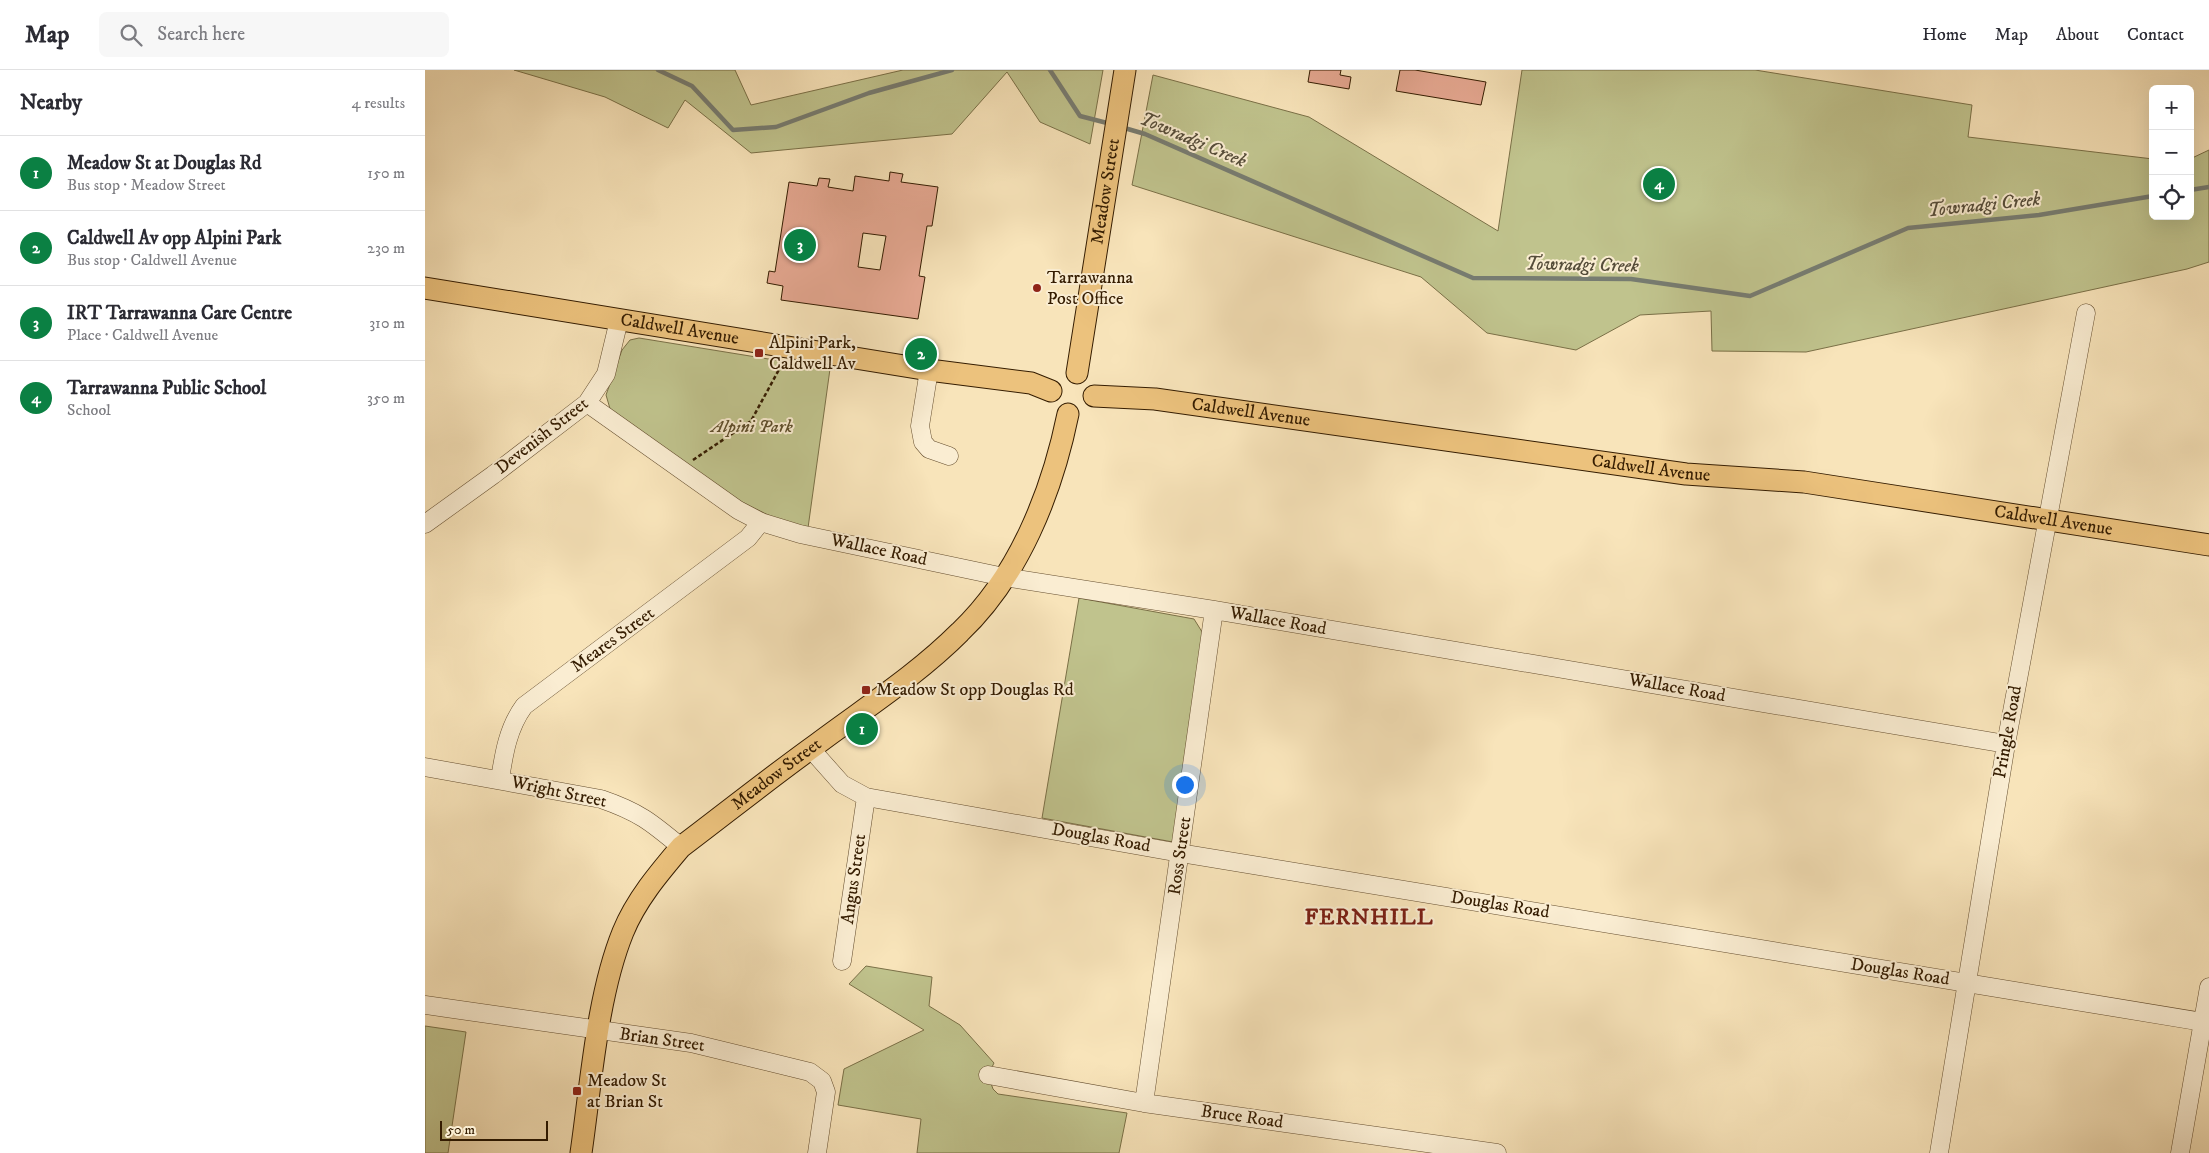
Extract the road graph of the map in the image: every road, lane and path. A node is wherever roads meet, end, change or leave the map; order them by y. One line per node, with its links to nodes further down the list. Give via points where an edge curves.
1 (1125, 70): 7 (main road, Meadow Street)
2 (425, 288): 4 (main road, Caldwell Avenue)
3 (2086, 313): 14 (street, Pringle Road)
4 (619, 320): 6 (main road, Caldwell Avenue); 10 (street, Devenish Street, via 607,374)
5 (779, 370): 13 (path, via 751,421)
6 (929, 370): 8 (main road, Caldwell Avenue, via 1031,383); 12 (street, via 921,434 929,449)
7 (1077, 373): 8 (main road, via 1063,374 1055,380); 9 (main road, via 1090,382)
8 (1051, 391): 11 (main road, via 1057,408)
9 (1094, 396): 11 (main road, via 1086,410); 14 (main road, Caldwell Avenue, via 1155,399 1686,474 1804,482)
10 (587, 403): 15 (street, Wallace Road, via 738,510); 16 (street, Devenish Street)
11 (1068, 414): 18 (main road, Meadow Street, via 1050,482 1024,543)
12 (949, 456)
13 (697, 458)
14 (2046, 521): 17 (main road, Caldwell Avenue); 20 (street, Pringle Road)
15 (761, 522): 18 (street, Wallace Road, via 799,534); 23 (street, Meares Street, via 748,538 524,706 510,730)
16 (425, 524)
17 (2209, 545)
18 (1004, 577): 19 (street, Wallace Road); 21 (main road, Meadow Street, via 979,611 937,654)
19 (1214, 610): 20 (street, Wallace Road); 26 (street, Ross Street)
20 (2006, 744): 28 (street, Pringle Road)
21 (810, 748): 24 (street, Douglas Road, via 842,784); 25 (main road, Meadow Street)
22 (425, 767): 23 (street, Wright Street)
23 (500, 779): 25 (street, Wright Street, via 601,799 628,808 647,818)
24 (866, 797): 26 (street, Douglas Road); 27 (street, Angus Street)
25 (681, 847): 32 (main road, Meadow Street, via 656,877 623,932 606,987)
26 (1181, 852): 28 (street, Douglas Road); 34 (street, Ross Street)
27 (842, 961)
28 (1968, 983): 31 (street, Douglas Road); 38 (street, Pringle Road)
29 (2209, 987): 31 (street)
30 (425, 1005): 32 (street, Brian Street)
31 (2206, 1022): 39 (street)
32 (599, 1032): 36 (main road, Meadow Street); 37 (street, Brian Street, via 691,1043 810,1072 822,1081 825,1092)
33 (988, 1075): 34 (street, Bruce Road)
34 (1144, 1103): 35 (street, Bruce Road)
35 (1490, 1152)
36 (581, 1153)
37 (817, 1153)
38 (1939, 1153)
39 (2180, 1153)

